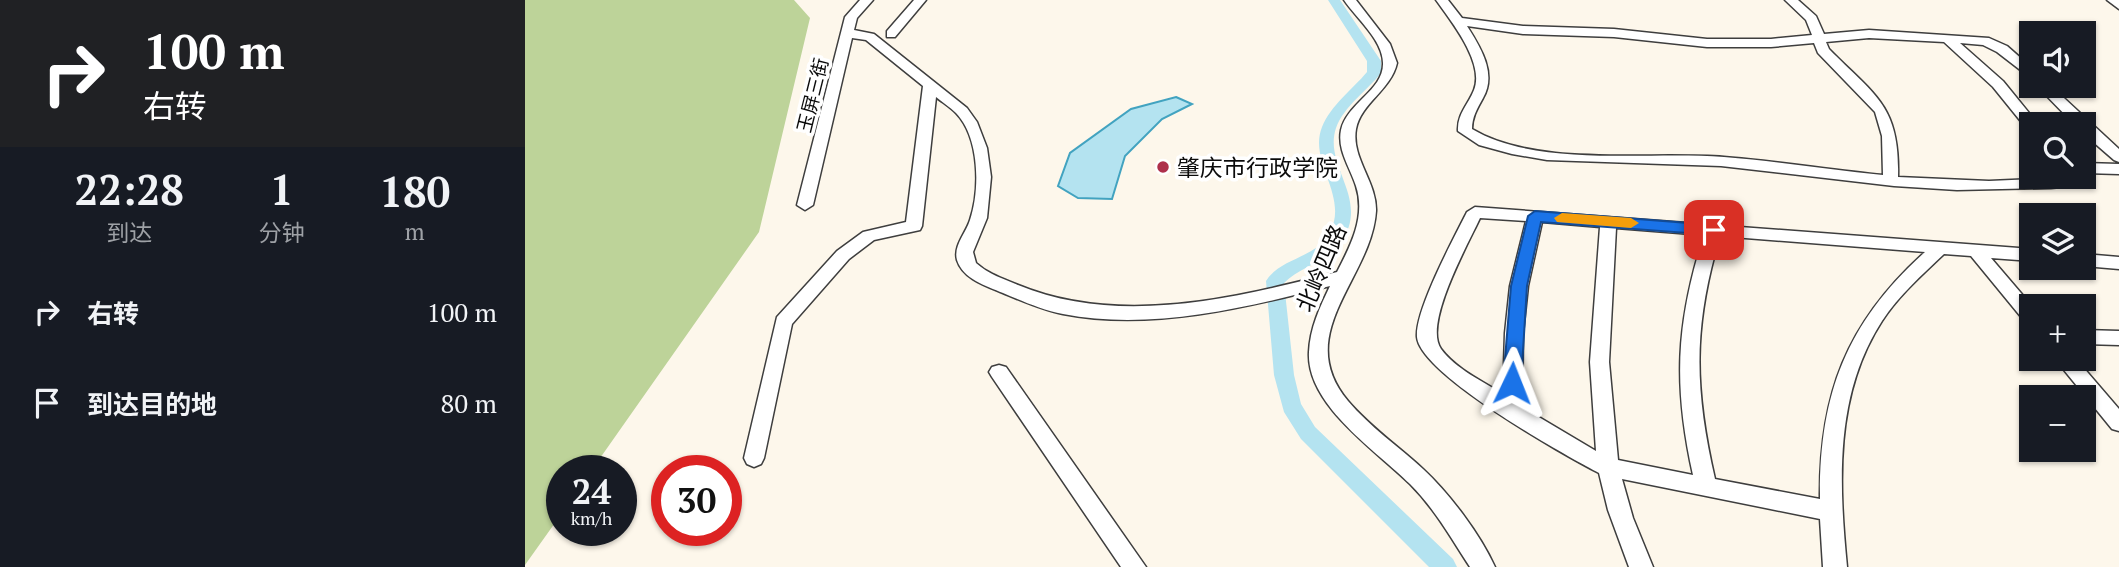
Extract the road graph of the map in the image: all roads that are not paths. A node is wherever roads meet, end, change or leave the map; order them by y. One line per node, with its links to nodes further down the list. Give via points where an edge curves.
1 (867, 0): 9 (street, 玉屏三街, via 851,17)
2 (920, 0): 10 (street)
3 (1350, 0): 33 (street, 北岭四路, via 1389,54 1390,65 1387,78 1347,129 1348,146 1369,199 1366,223)
4 (1442, 0): 8 (street)
5 (1791, 0): 12 (street, via 1812,19)
6 (2113, 0): 7 (street)
7 (2119, 5)
8 (1461, 22): 12 (street, via 1707,43); 22 (street, via 1484,79 1467,113 1465,131 1483,142 1558,156 1724,161)
9 (847, 33): 14 (street, via 870,37); 24 (street, 玉屏三街)
10 (891, 34)
11 (1948, 39): 12 (street, via 1869,34); 13 (street, via 1994,44); 16 (street, via 1998,84)
12 (1818, 40): 22 (street, via 1881,110 1890,134)
13 (2019, 64)
14 (930, 86): 33 (street, via 962,111 979,139 982,203 964,254 978,275 1061,307 1096,312 1151,311 1259,296); 41 (street, via 914,226 869,236 843,255 783,322)
15 (2056, 98): 17 (street)
16 (2021, 112)
17 (2070, 112)
18 (2096, 137): 19 (street)
19 (2119, 158)
20 (2096, 168): 21 (street)
21 (2119, 169)
22 (1890, 180): 23 (street)
23 (2019, 185)
24 (805, 205)
25 (1535, 216): 26 (street); 39 (street, via 1519,286); 39 (street, via 1475,212 1448,265 1426,338 1435,355 1454,373)
26 (1609, 221): 27 (street); 42 (street, via 1599,381)
27 (1714, 230): 28 (street); 43 (street, via 1693,308 1689,357 1690,411)
28 (1940, 248): 29 (street); 44 (street, via 1890,296 1862,335 1844,376 1829,461)
29 (1976, 251): 30 (street); 34 (street)
30 (2019, 255)
31 (2096, 261): 32 (street)
32 (2119, 263)
33 (1346, 276): 46 (street, 北岭四路, via 1318,340 1320,370 1340,405 1432,493)
34 (2019, 302)
35 (2096, 337): 36 (street)
36 (2119, 338)
37 (2076, 371): 40 (street)
38 (999, 372): 45 (street)
39 (1512, 409): 42 (street)
40 (2119, 423)
41 (754, 458)
42 (1608, 467): 43 (street); 47 (street)
43 (1706, 486): 44 (street)
44 (1829, 511): 48 (street)
45 (1134, 567)
46 (1483, 567)
47 (1641, 567)
48 (1835, 567)

